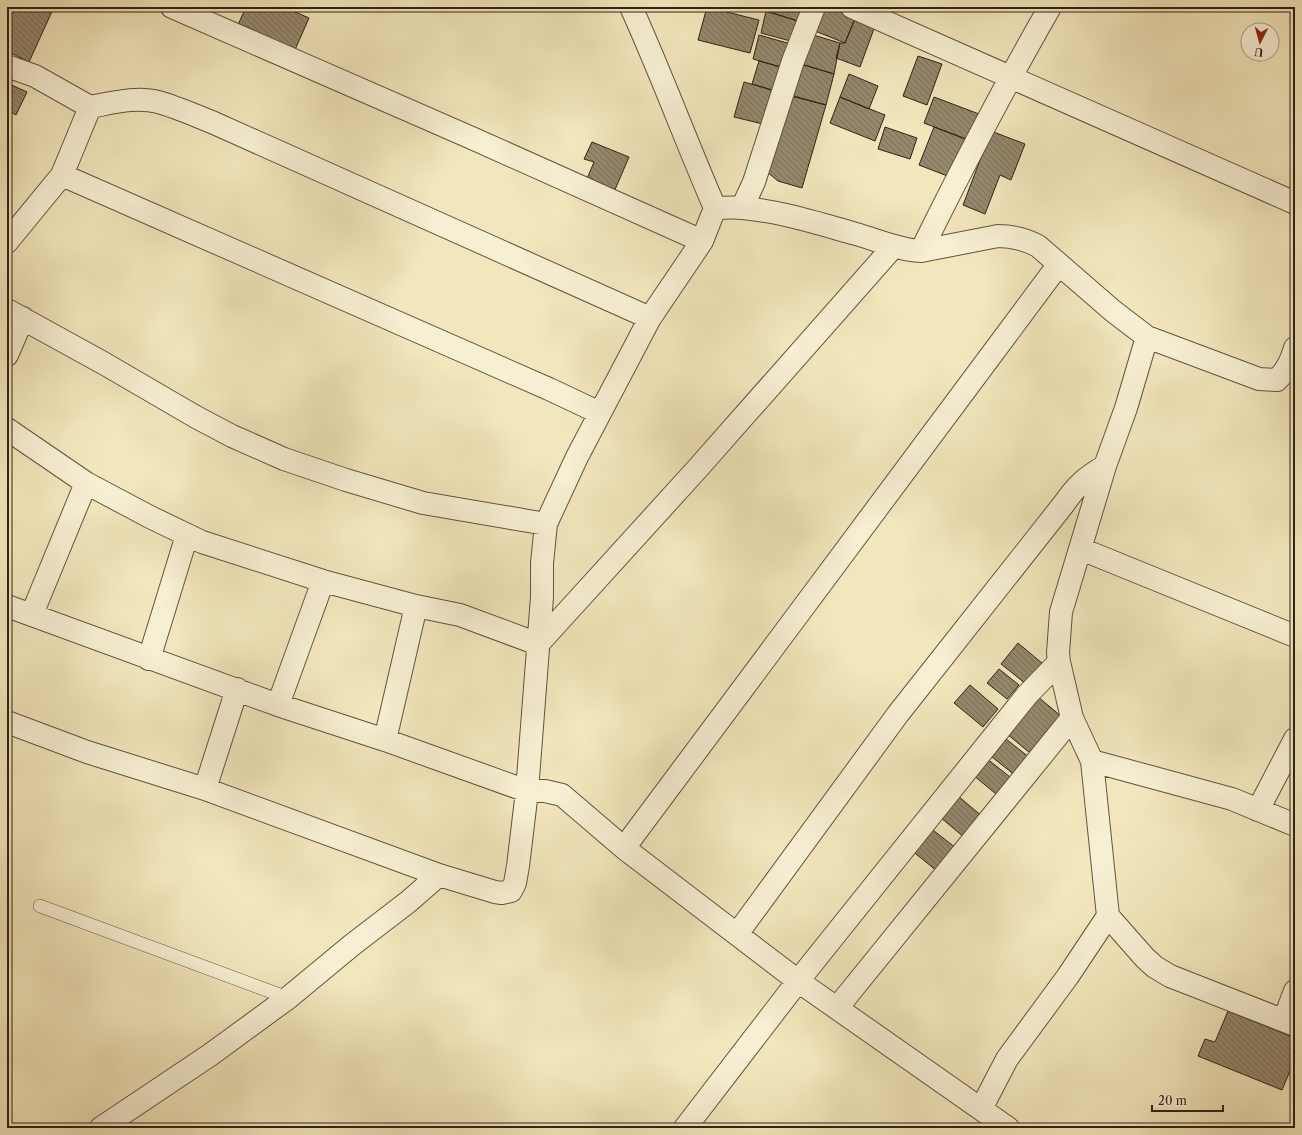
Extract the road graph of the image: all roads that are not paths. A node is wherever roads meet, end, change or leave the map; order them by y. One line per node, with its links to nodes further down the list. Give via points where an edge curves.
1 (172, 7): 13 (street)
2 (631, 7): 11 (street)
3 (814, 7): 12 (street, via 793,61 754,182)
4 (852, 7): 7 (street)
5 (1050, 7): 7 (street)
6 (7, 66): 8 (street, via 35,76)
7 (1010, 77): 10 (street); 16 (street)
8 (90, 107): 9 (street); 19 (street, via 121,101 147,100 165,104 214,123)
9 (62, 175): 14 (street); 23 (street)
10 (1295, 202)
11 (715, 208): 12 (street); 13 (street)
12 (742, 208): 15 (street, via 813,222)
13 (702, 241): 19 (street)
14 (7, 242)
15 (894, 246): 16 (street); 35 (street)
16 (921, 251): 17 (street, via 998,236 1011,236 1038,246)
17 (1059, 264): 20 (street); 49 (street)
18 (15, 314): 22 (street); 27 (street, via 196,417 284,459 423,503)
19 (650, 318): 23 (street)
20 (1147, 337): 21 (street, via 1259,379 1277,380 1287,367); 25 (street)
21 (1295, 348)
22 (7, 355)
23 (600, 413): 27 (street)
24 (7, 429): 26 (street)
25 (1106, 466): 29 (street); 53 (street, via 1088,476 1074,489 898,714)
26 (86, 483): 28 (street); 33 (street)
27 (546, 524): 35 (street)
28 (187, 535): 30 (street); 36 (street)
29 (1081, 548): 34 (street); 37 (street, via 1061,612)
30 (323, 580): 32 (street); 39 (street)
31 (7, 606): 33 (street)
32 (416, 606): 35 (street, via 460,615); 43 (street)
33 (32, 614): 36 (street)
34 (1295, 636)
35 (538, 644): 46 (street)
36 (149, 659): 38 (street)
37 (1058, 662): 40 (street); 54 (street, via 1027,696)
38 (236, 689): 39 (street); 45 (street)
39 (278, 705): 43 (street)
40 (1072, 718): 44 (street); 57 (street)
41 (7, 722): 45 (street, via 87,752)
42 (1295, 739): 47 (street)
43 (385, 740): 46 (street)
44 (1092, 761): 47 (street, via 1232,799); 52 (street)
45 (205, 789): 50 (street)
46 (527, 791): 49 (street, via 545,791 562,795); 50 (street, via 518,866 511,891 495,892)
47 (1258, 810): 48 (street)
48 (1295, 825)
49 (624, 848): 53 (street)
50 (439, 875): 56 (street)
51 (40, 906): 56 (lane)
52 (1108, 916): 58 (street, via 1155,968); 59 (street, via 1007,1059)
53 (737, 934): 54 (street)
54 (798, 981): 57 (street); 61 (street)
55 (1295, 991): 58 (street)
56 (288, 998): 60 (street, via 210,1055)
57 (837, 1008): 59 (street)
58 (1289, 1023)
59 (981, 1109): 62 (street)
60 (101, 1128)
61 (685, 1128)
62 (1008, 1128)

